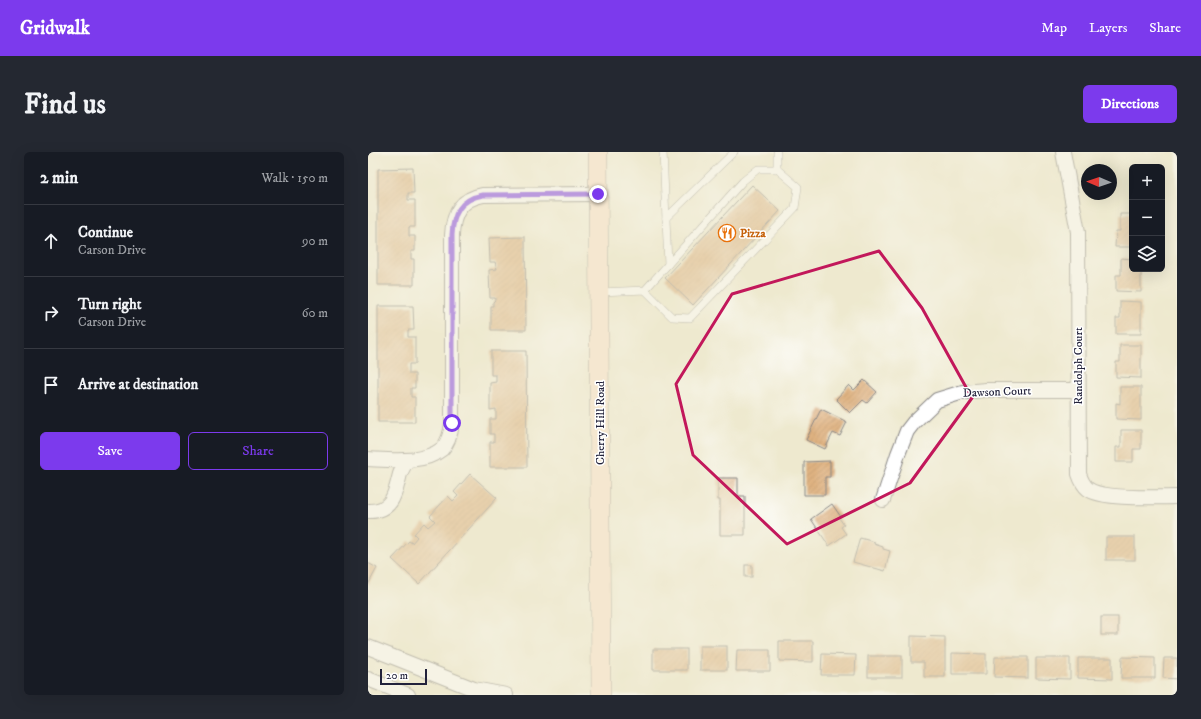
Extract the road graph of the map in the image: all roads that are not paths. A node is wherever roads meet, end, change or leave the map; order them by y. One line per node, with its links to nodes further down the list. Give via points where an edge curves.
1 (598, 152): 7 (main road, Cherry Hill Road)
2 (663, 152): 8 (lane)
3 (734, 152): 8 (lane)
4 (777, 152): 6 (lane)
5 (1063, 152): 12 (street, Randolph Court, via 1078,232)
6 (777, 169): 9 (lane, via 758,169 743,181); 10 (lane, via 798,187 795,208 690,318 672,317)
7 (598, 194): 11 (main road, Cherry Hill Road); 14 (street, via 483,195 467,200 459,209 452,235 451,431 442,448 432,455)
8 (666, 218): 9 (lane)
9 (668, 264): 10 (lane)
10 (645, 290): 11 (lane)
11 (600, 292): 22 (main road, Cherry Hill Road)
12 (1078, 390): 15 (street, Randolph Court, via 1079,474 1084,485 1095,493 1116,497); 16 (street, Dawson Court, via 986,390 963,392 938,400 907,431)
13 (368, 459): 14 (street)
14 (407, 460): 17 (street, via 392,501 378,510)
15 (1177, 497)
16 (882, 500)
17 (368, 511)
18 (368, 647): 20 (street, via 474,690)
19 (368, 679): 21 (street)
20 (497, 694)
21 (408, 695)
22 (601, 695)

